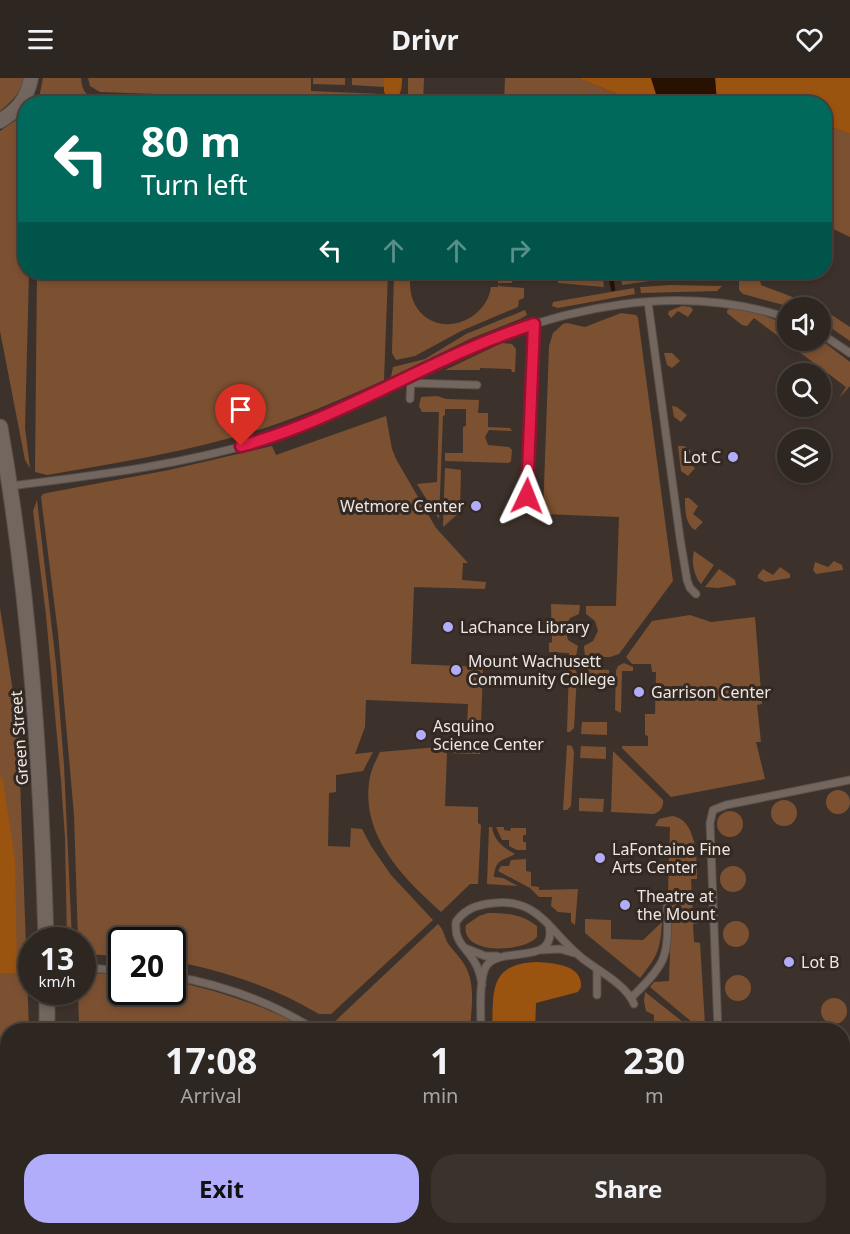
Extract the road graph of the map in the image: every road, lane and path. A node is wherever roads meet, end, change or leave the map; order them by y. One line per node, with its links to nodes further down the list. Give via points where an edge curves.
1 (32, 78): 2 (street)
2 (25, 96)
3 (18, 107): 4 (street)
4 (0, 122)
5 (648, 302): 6 (lane, via 735,305); 7 (lane, via 581,311); 16 (lane, via 680,538 687,580)
6 (777, 315)
7 (534, 324): 10 (lane, via 486,341); 15 (lane)
8 (831, 340): 9 (lane)
9 (850, 353)
10 (411, 380): 11 (lane); 12 (lane); 14 (lane, via 259,441 148,468)
11 (477, 385)
12 (410, 399)
13 (0, 427): 14 (street, Green Street)
14 (10, 486): 20 (street, Green Street, via 38,736)
15 (527, 496)
16 (696, 594)
17 (850, 780): 33 (lane, via 713,810 710,823)
18 (667, 899): 25 (lane, via 663,958 632,1001 621,987)
19 (546, 921): 21 (lane, via 530,907 514,903 478,905 456,922); 22 (lane, via 550,938); 24 (lane)
20 (45, 927)
21 (459, 942): 23 (lane, via 475,953); 27 (lane, via 475,962)
22 (541, 950): 23 (lane); 24 (lane, via 560,949)
23 (505, 956): 27 (lane, via 488,964)
24 (580, 957): 25 (lane)
25 (597, 970): 28 (lane)
26 (186, 980): 31 (lane, via 243,995)
27 (482, 985): 32 (lane)
28 (597, 994)
29 (47, 1005): 30 (street)
30 (47, 1023)
31 (304, 1023)
32 (481, 1023)
33 (718, 1023)

